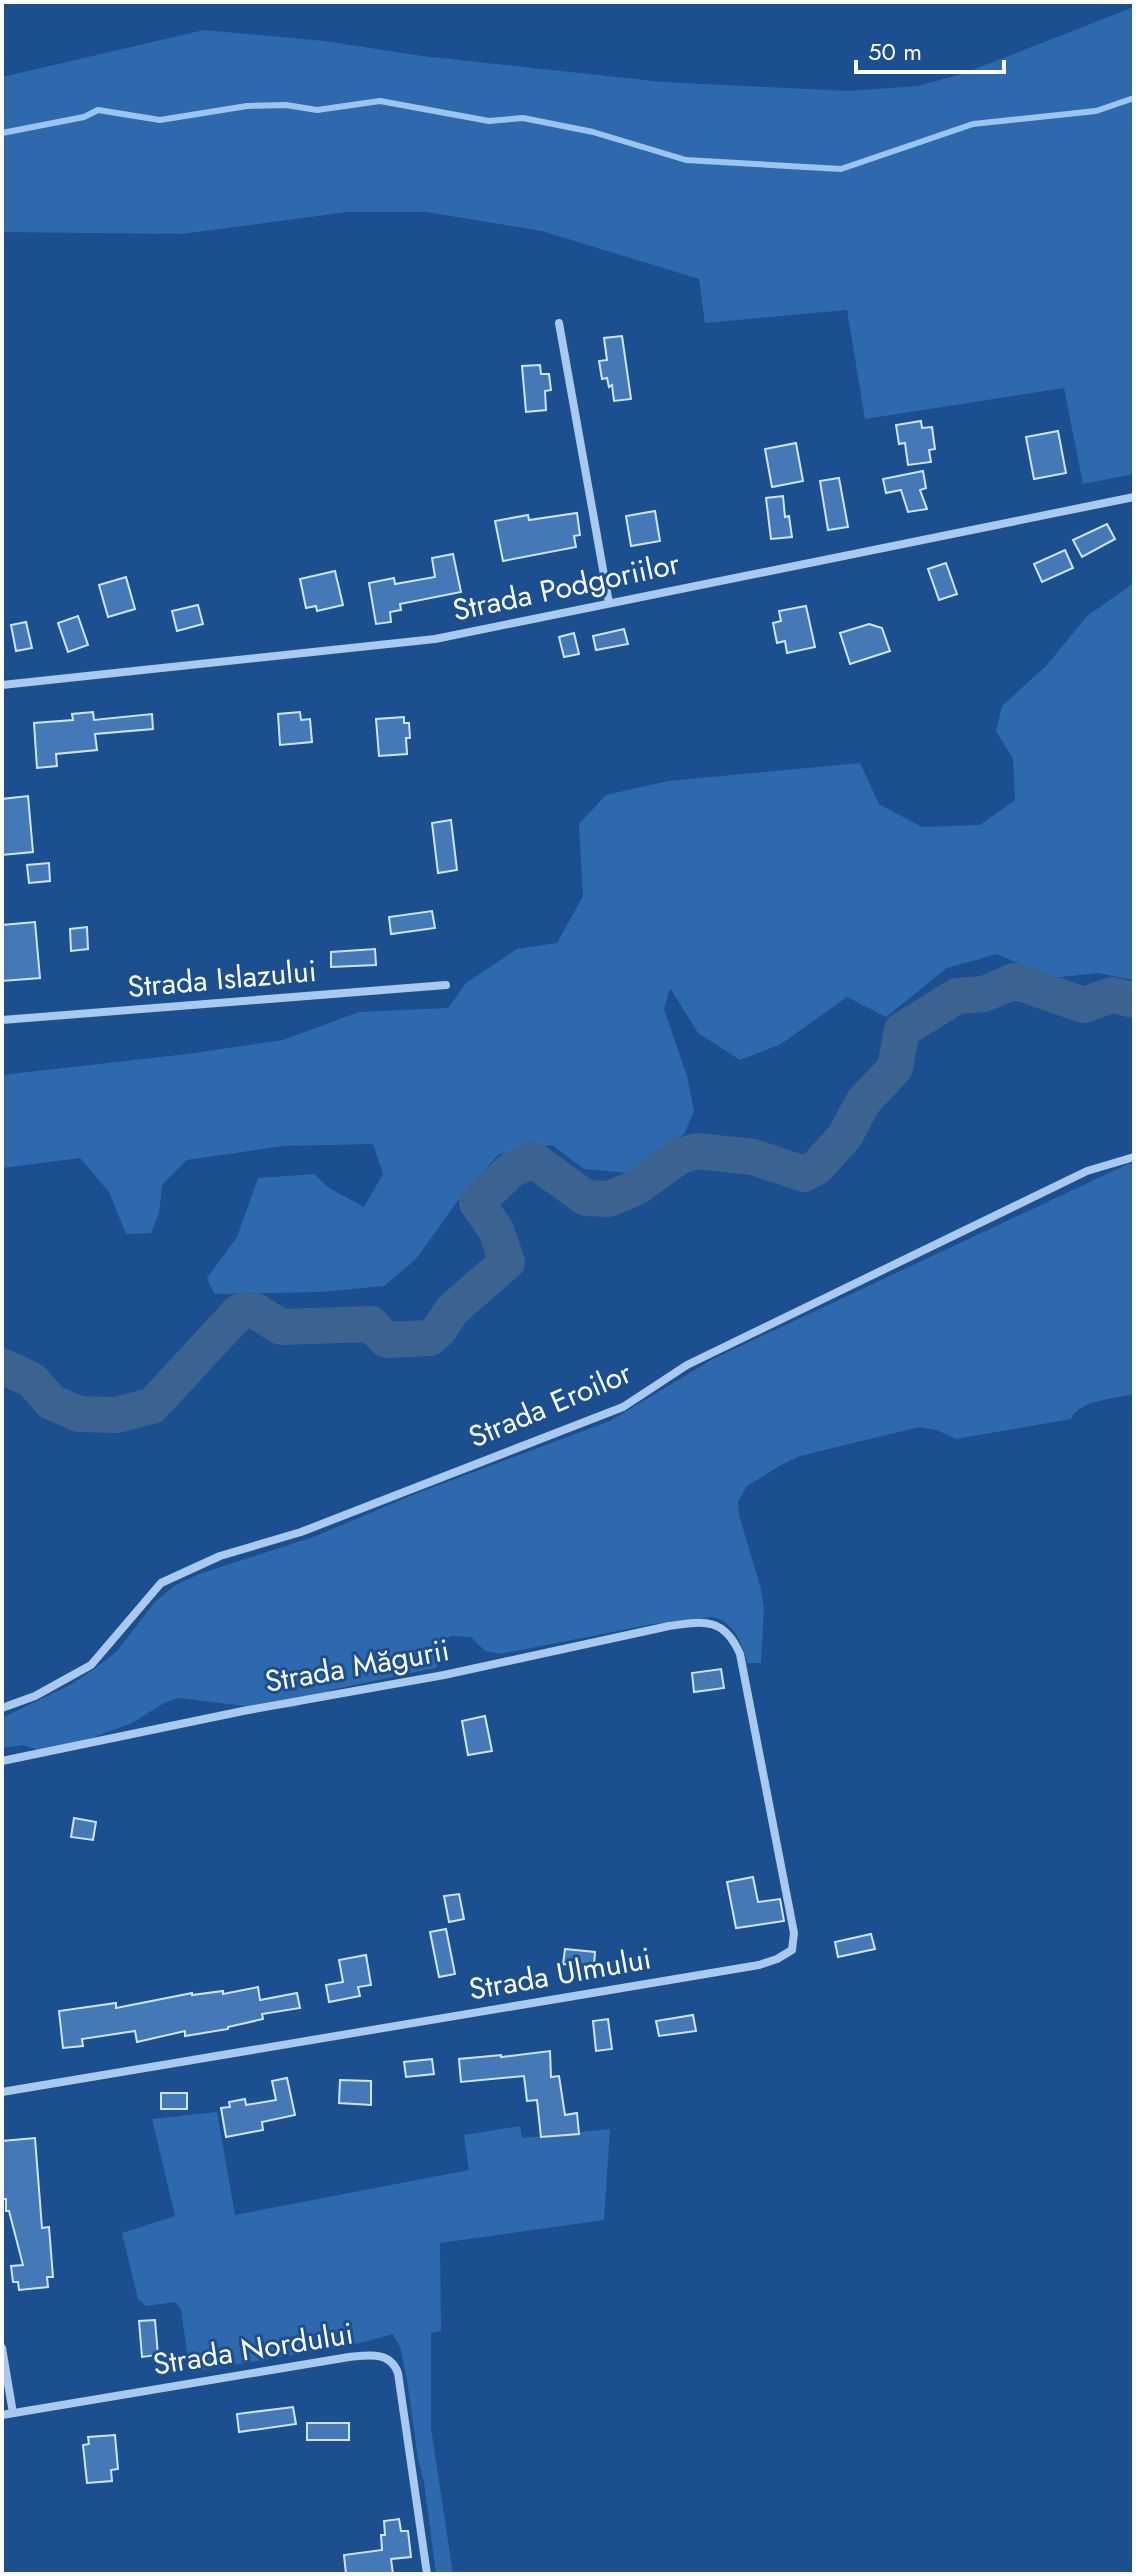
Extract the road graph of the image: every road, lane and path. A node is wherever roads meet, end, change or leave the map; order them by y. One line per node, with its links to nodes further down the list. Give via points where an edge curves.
1 (559, 323): 3 (street)
2 (1134, 497): 3 (street, Strada Podgoriilor)
3 (609, 603): 4 (street, Strada Podgoriilor, via 435,639)
4 (2, 685)
5 (446, 985): 6 (street, Strada Islazului)
6 (2, 1020)
7 (1134, 1157): 9 (street, Strada Eroilor, via 1087,1171 823,1298 687,1365 623,1407 301,1532 220,1556 161,1583 91,1665)
8 (720, 1628): 10 (street, Strada Măgurii, via 702,1621 669,1626); 11 (street, Strada Ulmului, via 740,1654 794,1933 792,1950 759,1965)
9 (2, 1708)
10 (2, 1761)
11 (2, 2092)
12 (2, 2348): 13 (street)
13 (13, 2413): 14 (street, Strada Nordului); 15 (street, Strada Nordului, via 381,2356 398,2373)
14 (2, 2415)
15 (427, 2574)

